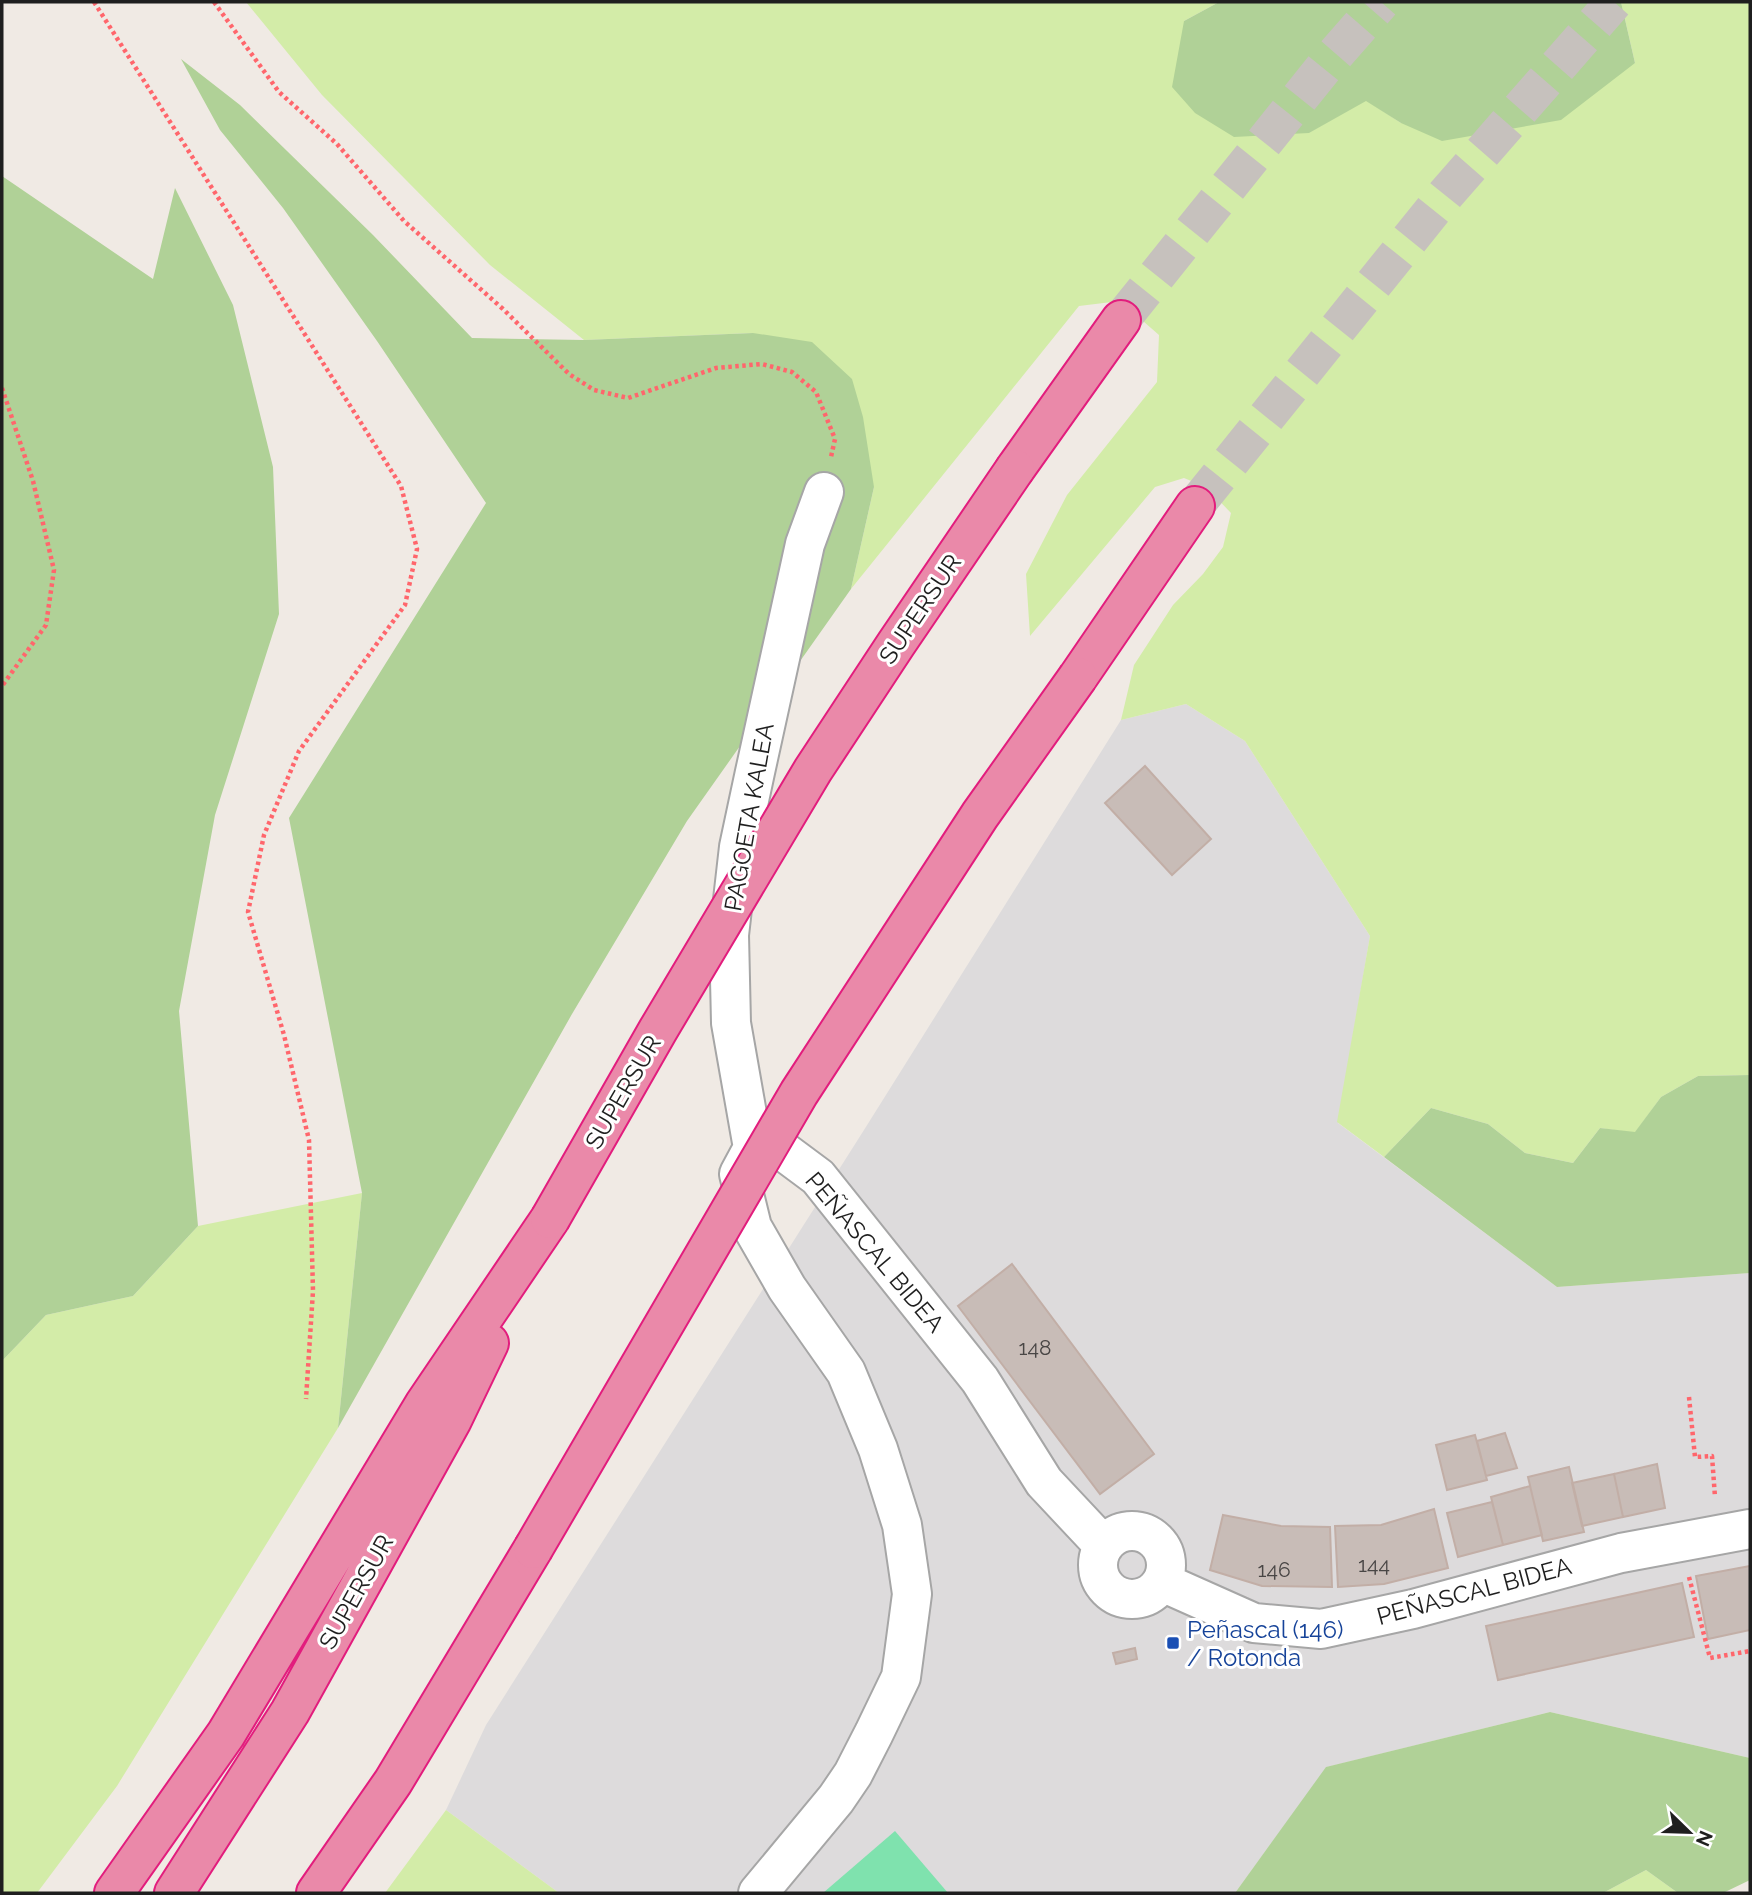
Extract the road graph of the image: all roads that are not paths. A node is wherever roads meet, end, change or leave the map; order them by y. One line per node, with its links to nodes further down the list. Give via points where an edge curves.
1 (1121, 320): 5 (highway, SUPERSUR, bridge, via 895,643 813,770)
2 (824, 492): 4 (street, PAGOETA KALEA, via 806,544 739,847 729,935 731,1023)
3 (1195, 506): 7 (highway, bridge, via 980,815 799,1093)
4 (753, 1148): 6 (street, PEÑASCAL BIDEA, via 779,1148 818,1177 980,1380 1044,1482 1104,1546 1122,1532 1144,1533 1154,1539 1166,1559 1162,1582 1254,1623 1321,1629 1621,1552); 12 (street, via 739,1174 752,1227 787,1288 846,1372 896,1504 912,1594 901,1677 853,1774)
5 (438, 1412): 8 (highway, via 226,1734); 9 (highway, SUPERSUR, via 290,1712)
6 (1750, 1529)
7 (393, 1782): 10 (highway); 11 (highway)
8 (114, 1893)
9 (174, 1893)
10 (316, 1893)
11 (333, 1893)
12 (758, 1893)

